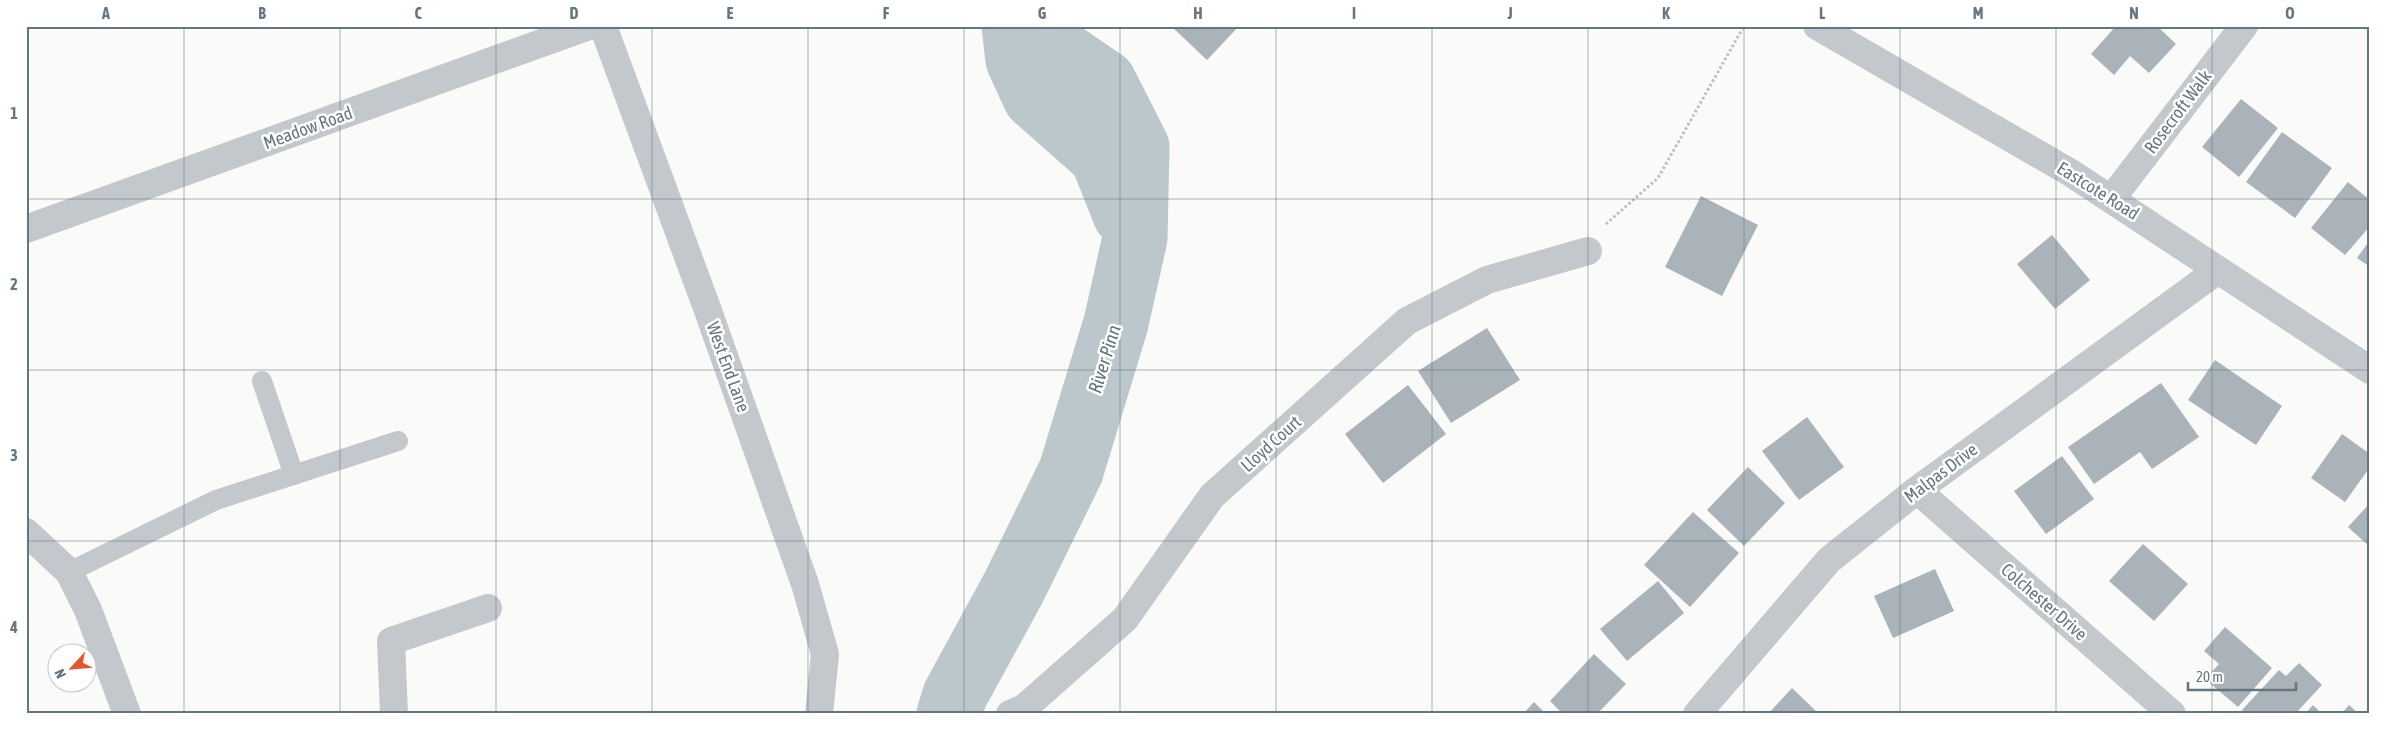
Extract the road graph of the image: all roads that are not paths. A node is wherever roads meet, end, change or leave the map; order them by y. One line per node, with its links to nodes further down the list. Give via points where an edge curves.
1 (589, 26): 6 (street, Meadow Road)
2 (603, 26): 20 (street, West End Lane, via 805,584 825,654)
3 (1817, 26): 5 (street, Eastcote Road)
4 (2244, 26): 5 (street, Rosecroft Walk)
5 (2112, 198): 8 (street, Eastcote Road)
6 (26, 229)
7 (1588, 251): 17 (street, Lloyd Court, via 1487,280 1407,321 1212,496 1125,619)
8 (2218, 270): 9 (street, Eastcote Road); 13 (street, Malpas Drive)
9 (2370, 370)
10 (262, 381): 12 (lane)
11 (398, 441): 12 (lane)
12 (294, 474): 15 (lane, via 216,500)
13 (1917, 490): 21 (street, Malpas Drive, via 1829,560); 22 (street, Colchester Drive)
14 (26, 532): 15 (street)
15 (70, 572): 18 (street, via 88,610)
16 (488, 608): 19 (street, via 391,642)
17 (1017, 711)
18 (127, 714)
19 (394, 714)
20 (819, 714)
21 (1697, 714)
22 (2172, 714)

